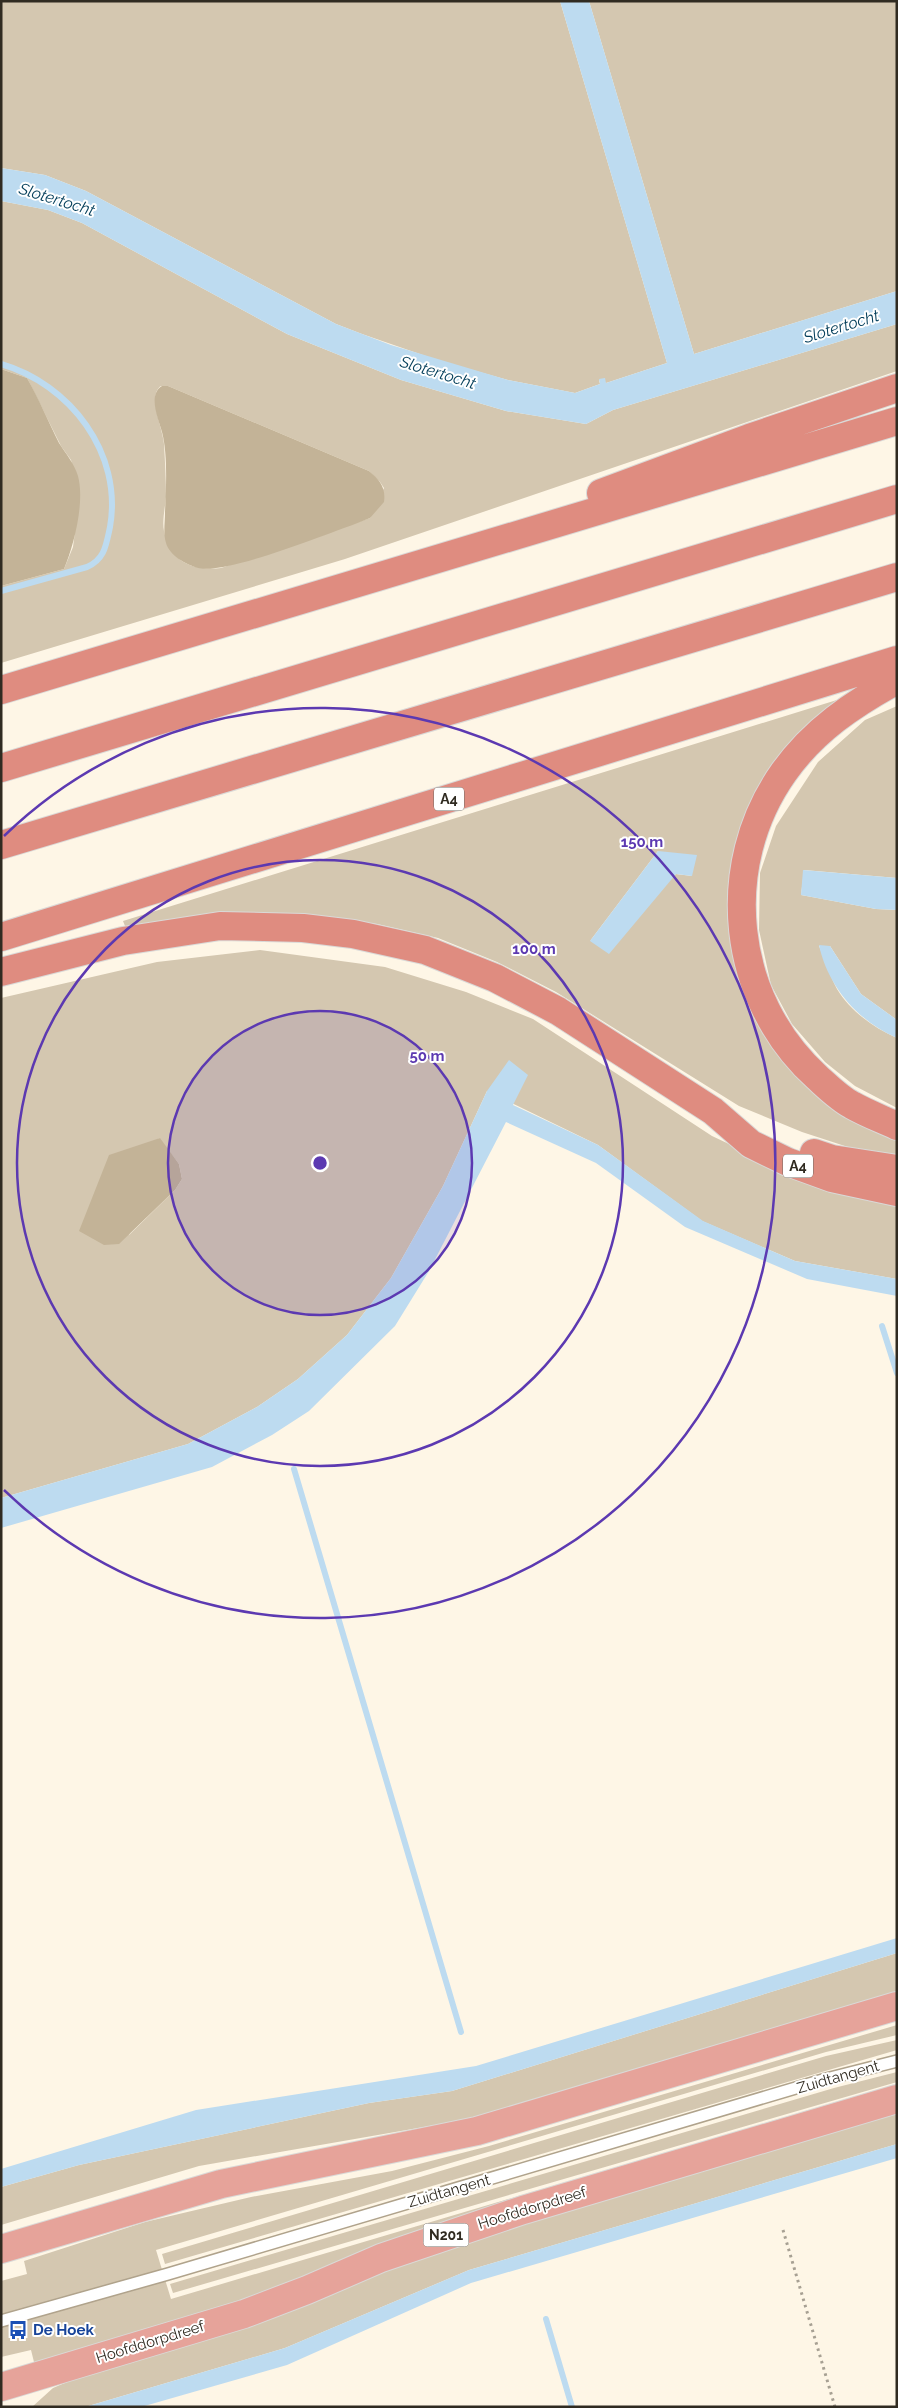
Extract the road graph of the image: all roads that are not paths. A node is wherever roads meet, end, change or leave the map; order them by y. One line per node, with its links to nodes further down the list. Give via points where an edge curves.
1 (897, 388): 5 (highway, via 749,438)
2 (897, 421): 5 (highway)
3 (897, 499): 9 (highway)
4 (897, 577): 10 (highway)
5 (360, 582): 8 (highway)
6 (897, 660): 11 (highway, A4)
7 (897, 680): 14 (highway, via 829,722 784,771 758,820 750,843 744,867 740,916 749,970 771,1020 786,1043 804,1065 851,1105)
8 (1, 690)
9 (1, 768)
10 (1, 845)
11 (1, 937)
12 (1, 972): 13 (highway, A4, via 123,941 220,926 303,928 353,934 424,950 495,978 558,1011)
13 (713, 1111): 15 (highway, A4, via 778,1141 832,1160); 16 (highway, A4, via 751,1144 788,1162 832,1178)
14 (897, 1126)
15 (897, 1169)
16 (897, 1192)
17 (897, 2006): 20 (highway, via 477,2131 221,2184)
18 (897, 2061): 21 (lane, Zuidtangent)
19 (897, 2099): 22 (highway, Hoofddorpdreef / N201, via 523,2210 382,2258 244,2314)
20 (1, 2249)
21 (1, 2321)
22 (1, 2387)

